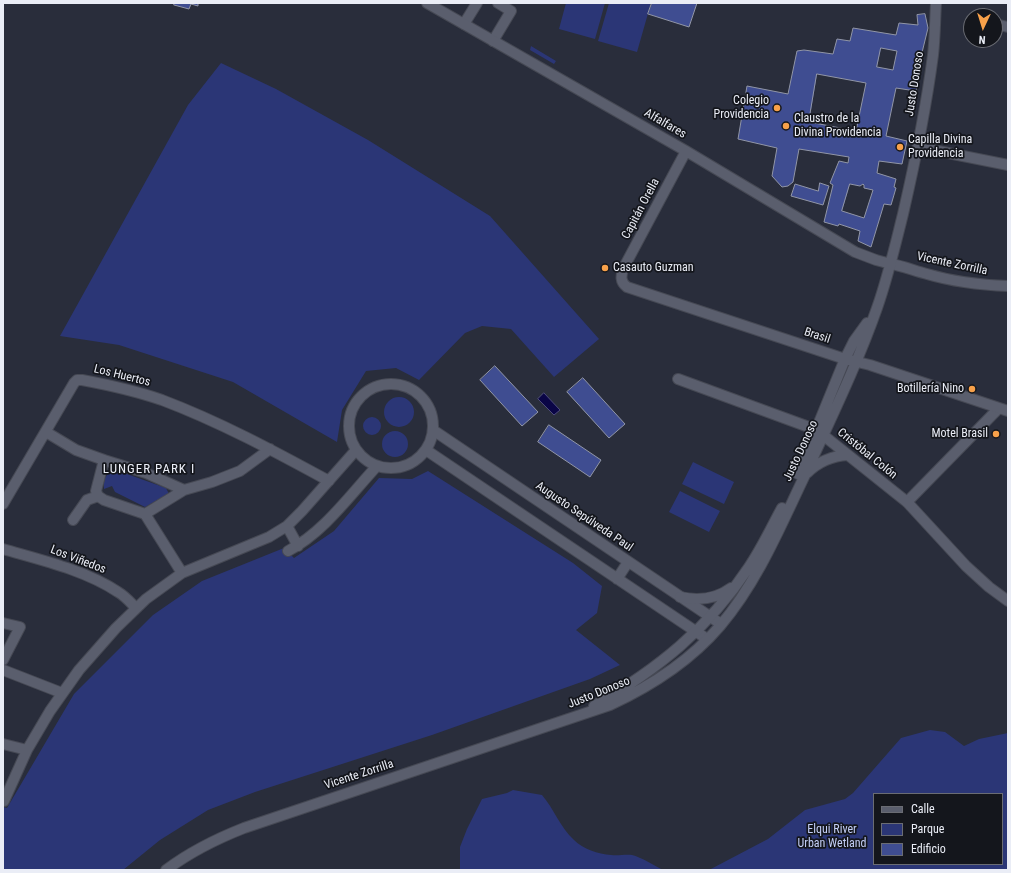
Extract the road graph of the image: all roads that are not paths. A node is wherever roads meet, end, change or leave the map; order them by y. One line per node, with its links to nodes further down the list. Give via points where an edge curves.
1 (477, 3): 5 (street)
2 (498, 3): 6 (street, via 511,11)
3 (936, 3): 7 (street, Justo Donoso, via 933,54)
4 (434, 5): 5 (street, Alfalfares)
5 (464, 24): 6 (street, Alfalfares)
6 (493, 41): 8 (street, Alfalfares)
7 (918, 147): 9 (street); 10 (street, Justo Donoso)
8 (686, 151): 10 (street, Alfalfares, via 855,252); 11 (street, Capitán Orella, via 623,268)
9 (1008, 165)
10 (891, 264): 12 (street, Vicente Zorrilla, via 973,284); 13 (street, Justo Donoso)
11 (621, 279): 14 (street, Brasil, via 627,287)
12 (1008, 286)
13 (877, 307): 14 (street, Justo Donoso); 15 (street, Justo Donoso)
14 (845, 359): 15 (street, Brasil); 20 (street, Justo Donoso)
15 (856, 361): 17 (street, Brasil); 20 (street, Justo Donoso)
16 (678, 378): 20 (street, Cristóbal Colón)
17 (1003, 410): 31 (street)
18 (433, 430): 22 (street, via 430,409 422,397 410,388 396,384 381,385 367,390 351,412 349,425); 23 (street); 39 (street, Augusto Sepúlveda Paul)
19 (46, 432): 21 (street, Los Huertos, via 74,383 82,380 123,388 161,400 229,428); 25 (street, via 76,450); 32 (street, Los Huertos)
20 (820, 432): 24 (street, Cristóbal Colón); 28 (street, Justo Donoso); 42 (street, Justo Donoso, via 759,550)
21 (270, 449): 27 (street, Los Huertos); 29 (street, via 240,471)
22 (356, 450): 26 (street); 27 (street)
23 (426, 450): 26 (street, via 415,461 403,466); 41 (street)
24 (848, 455): 28 (street, via 831,458 818,464); 31 (street, Cristóbal Colón)
25 (104, 460): 29 (street, via 146,473); 30 (street, via 96,491)
26 (377, 466): 36 (street, via 331,516)
27 (329, 481): 35 (street)
28 (801, 484): 48 (street, Justo Donoso, via 756,574)
29 (184, 490): 33 (street)
30 (98, 496): 33 (street); 34 (street, via 87,500)
31 (907, 502): 44 (street, Cristóbal Colón, via 966,566)
32 (3, 504)
33 (145, 514): 40 (street)
34 (74, 520)
35 (287, 526): 36 (street); 40 (street, via 269,537)
36 (298, 546): 38 (street)
37 (3, 549): 45 (street, Los Viñedos, via 63,567 98,581 119,592)
38 (288, 551)
39 (628, 562): 41 (street); 43 (street, Augusto Sepúlveda Paul)
40 (182, 574): 45 (street)
41 (616, 578): 49 (street)
42 (737, 584): 43 (street, via 711,597); 46 (street, Justo Donoso)
43 (680, 597): 46 (street, Augusto Sepúlveda Paul)
44 (1008, 600)
45 (136, 608): 53 (street, via 97,648)
46 (710, 617): 48 (street, Augusto Sepúlveda Paul); 49 (street, Justo Donoso)
47 (3, 623): 51 (street, via 20,627)
48 (721, 624): 50 (street, Justo Donoso)
49 (696, 632): 50 (street); 54 (street, Justo Donoso, via 672,654 632,683)
50 (707, 640): 54 (street, Justo Donoso, via 649,686 610,705)
51 (3, 660)
52 (3, 670): 53 (street)
53 (62, 693): 56 (street)
54 (568, 720): 58 (street, Vicente Zorrilla, via 244,828 207,844)
55 (3, 744): 56 (street)
56 (27, 750): 57 (street)
57 (4, 801)
58 (166, 870)

